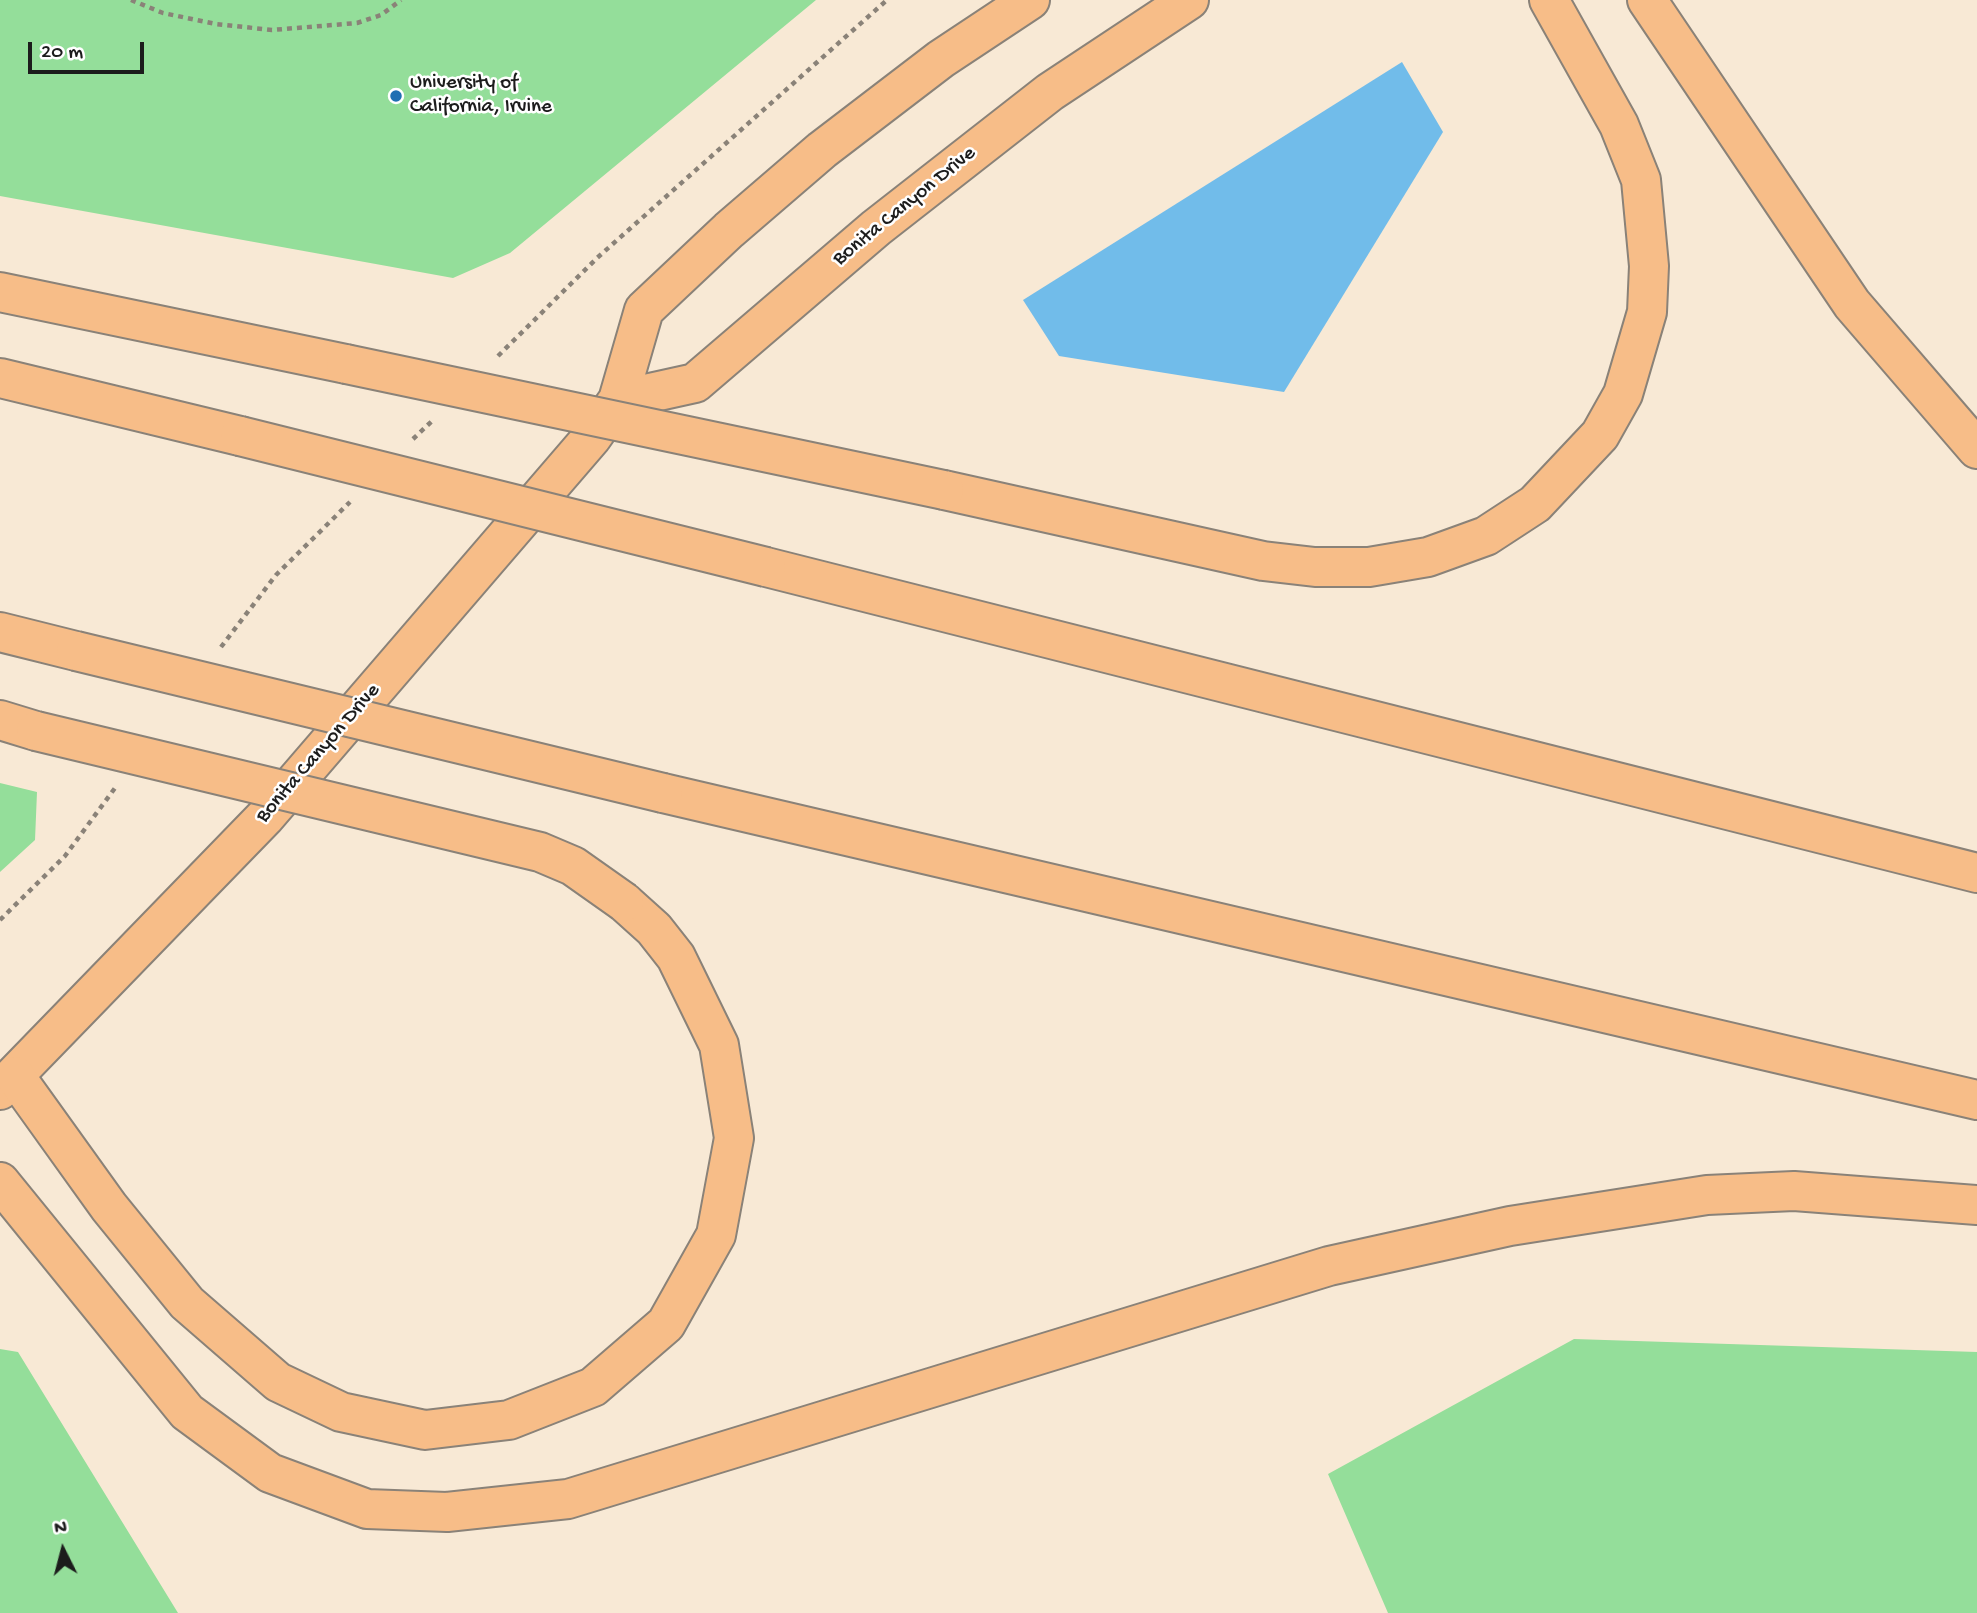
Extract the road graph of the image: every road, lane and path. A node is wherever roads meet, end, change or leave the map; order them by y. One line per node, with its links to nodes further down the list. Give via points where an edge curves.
1 (131, 0): 2 (path, via 163,13 272,30 356,23 381,15)
2 (401, 0)
3 (1030, 0): 9 (main road, Bonita Canyon Drive, via 941,59 822,150 645,310)
4 (1189, 0): 9 (main road, Bonita Canyon Drive, via 1050,92 876,228 695,383)
5 (1549, 0): 7 (main road, bridge, via 1619,125 1642,180 1649,266 1647,312 1623,394 1600,435 1535,504 1486,536 1428,557 1369,567 1263,561)
6 (1647, 0): 10 (main road, via 1852,304)
7 (0, 292)
8 (0, 378): 13 (main road, bridge)
9 (618, 400): 14 (main road, Bonita Canyon Drive, via 592,437 265,817)
10 (1977, 449)
11 (0, 632): 15 (main road, bridge, via 663,793)
12 (0, 720): 14 (main road, bridge, via 540,852 573,866 625,902 676,957 719,1045 734,1138 716,1235 666,1324 593,1387 509,1420 425,1430 341,1412 278,1382 187,1303)
13 (1977, 873)
14 (8, 1083)
15 (1977, 1100)
16 (0, 1182): 17 (main road, via 187,1412 270,1473 367,1509 447,1512 568,1499 1329,1266 1510,1226 1707,1195 1794,1191)
17 (1977, 1205)

